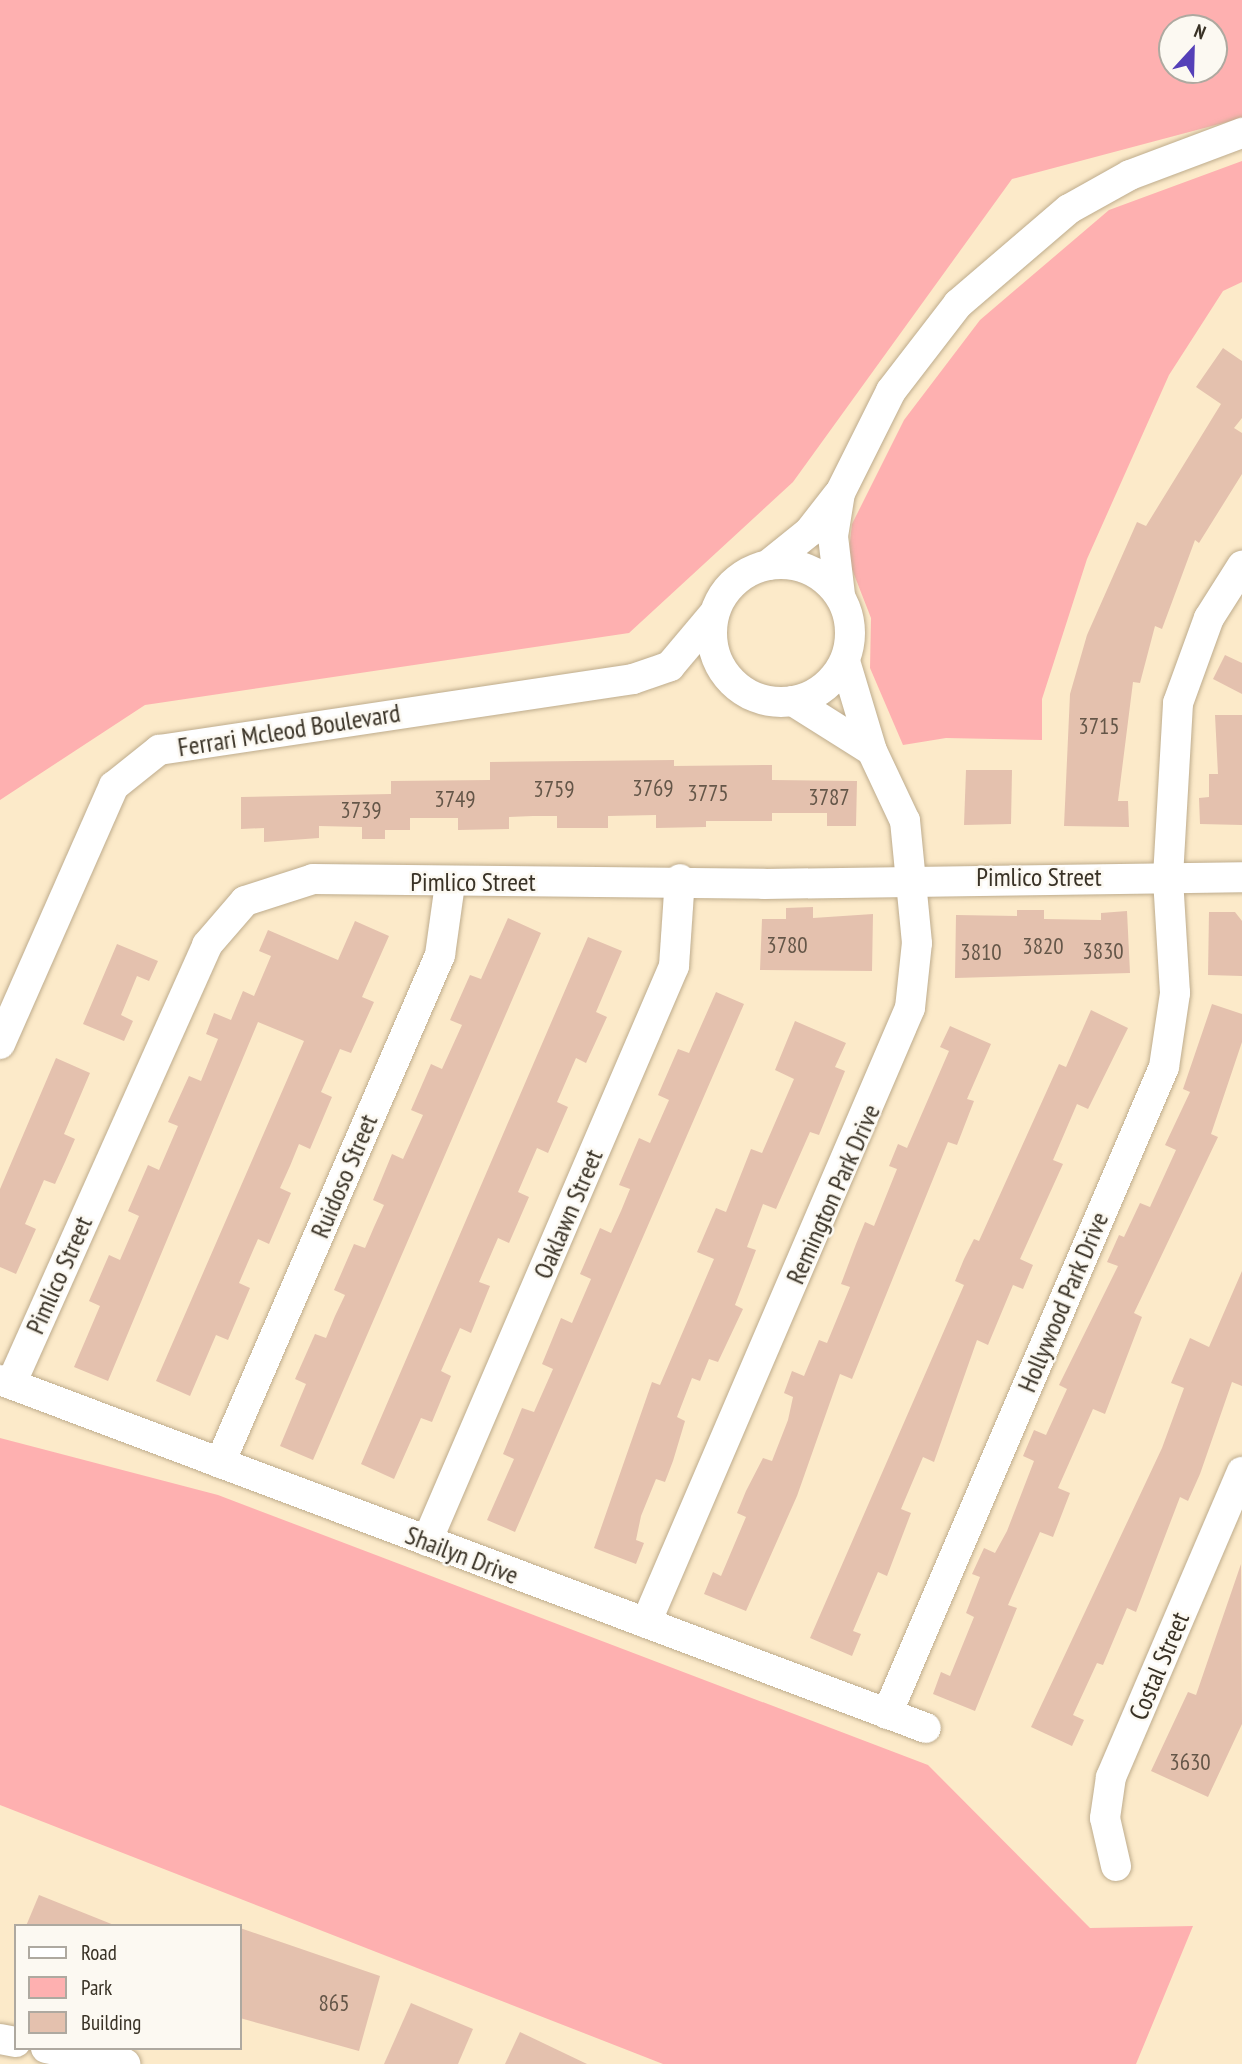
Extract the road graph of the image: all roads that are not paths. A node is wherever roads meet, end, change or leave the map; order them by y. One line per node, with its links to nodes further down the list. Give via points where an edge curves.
1 (1242, 133): 2 (street, via 1129,176 1069,209 1010,253 918,352 858,450)
2 (840, 493): 3 (street, via 809,532); 5 (street, via 833,536)
3 (768, 565): 5 (street, via 804,567); 6 (street, via 738,578)
4 (1242, 566): 12 (street, Hollywood Park Drive, via 1209,618 1178,703)
5 (840, 595): 7 (street, via 850,639)
6 (713, 615): 8 (street); 9 (street, via 714,650)
7 (845, 661): 10 (street, via 824,688); 11 (street, Remington Park Drive)
8 (670, 666): 9 (street); 17 (street, Ferrari Mcleod Boulevard, via 633,679 159,750 114,786)
9 (730, 680): 10 (street, via 759,698)
10 (793, 701): 11 (street)
11 (872, 751): 14 (street, Remington Park Drive, via 905,821)
12 (1168, 877): 13 (street, Pimlico Street); 14 (street, Pimlico Street); 23 (street, Hollywood Park Drive, via 1175,993 1164,1067)
13 (1242, 877)
14 (913, 878): 15 (street, Pimlico Street, via 764,884); 22 (street, Remington Park Drive, via 913,982 891,1062)
15 (680, 879): 16 (street, Pimlico Street); 21 (street, Oaklawn Street, via 674,966)
16 (450, 884): 18 (street, Pimlico Street, via 313,879 245,901 207,945); 19 (street, Ruidoso Street, via 440,955)
17 (0, 1044)
18 (5, 1382): 19 (street, Shailyn Drive)
19 (220, 1463): 21 (street, Shailyn Drive)
20 (1242, 1472): 25 (street, Costal Street, via 1111,1777 1105,1818)
21 (428, 1541): 22 (street, Shailyn Drive)
22 (646, 1623): 23 (street, Shailyn Drive)
23 (887, 1714): 24 (street, Shailyn Drive)
24 (926, 1728)
25 (1115, 1867)
26 (56, 2050): 27 (street)
27 (125, 2064)

